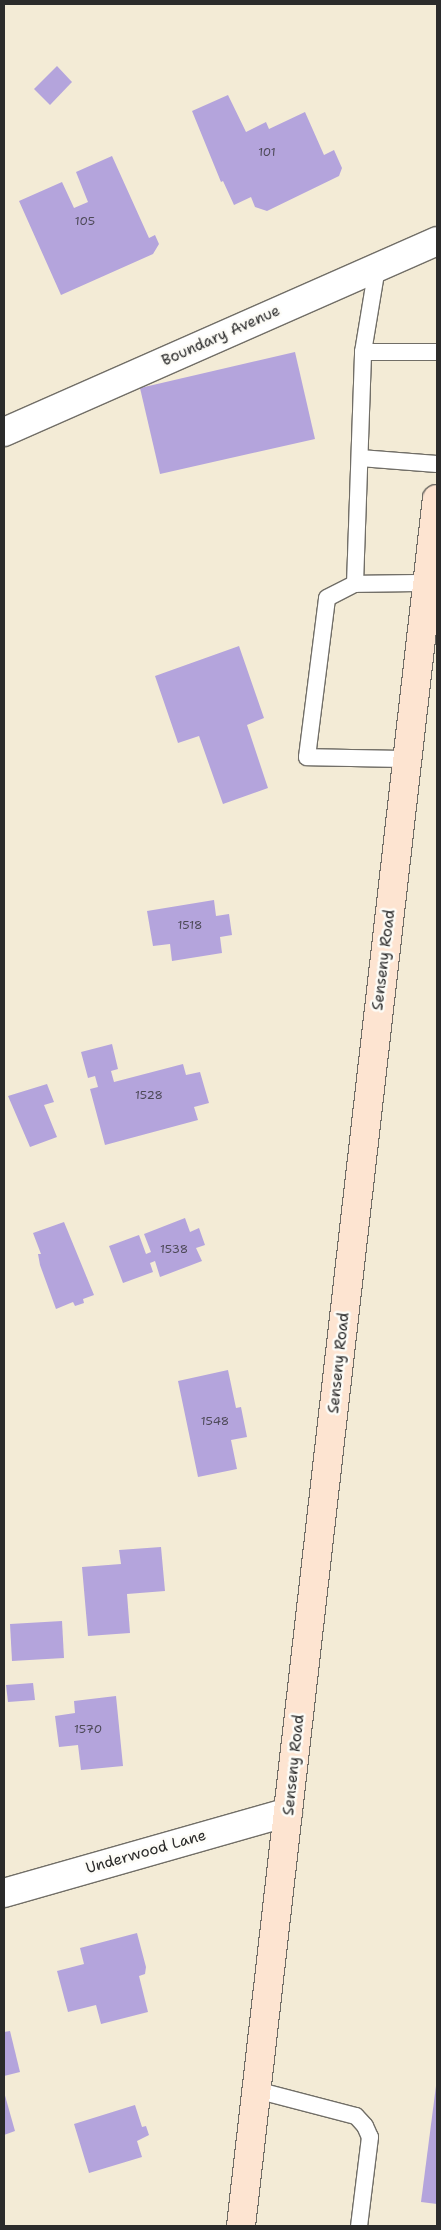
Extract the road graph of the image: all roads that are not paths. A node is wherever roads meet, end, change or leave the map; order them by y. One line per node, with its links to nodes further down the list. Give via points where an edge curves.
1 (437, 241): 2 (street, Boundary Avenue)
2 (377, 267): 3 (lane); 5 (street, Boundary Avenue)
3 (363, 352): 4 (lane); 6 (lane)
4 (437, 352)
5 (4, 432)
6 (360, 458): 7 (lane); 10 (lane)
7 (437, 464)
8 (437, 499): 9 (main road, Senseny Road)
9 (428, 583): 10 (lane); 11 (main road, Senseny Road)
10 (355, 584): 11 (lane, via 327,598 307,757)
11 (408, 759): 12 (main road, Senseny Road)
12 (288, 1812): 13 (street, Underwood Lane); 14 (main road, Senseny Road)
13 (4, 1893)
14 (256, 2090): 15 (main road, Senseny Road); 16 (lane, via 356,2116 365,2126 370,2137)
15 (241, 2226)
16 (359, 2226)

